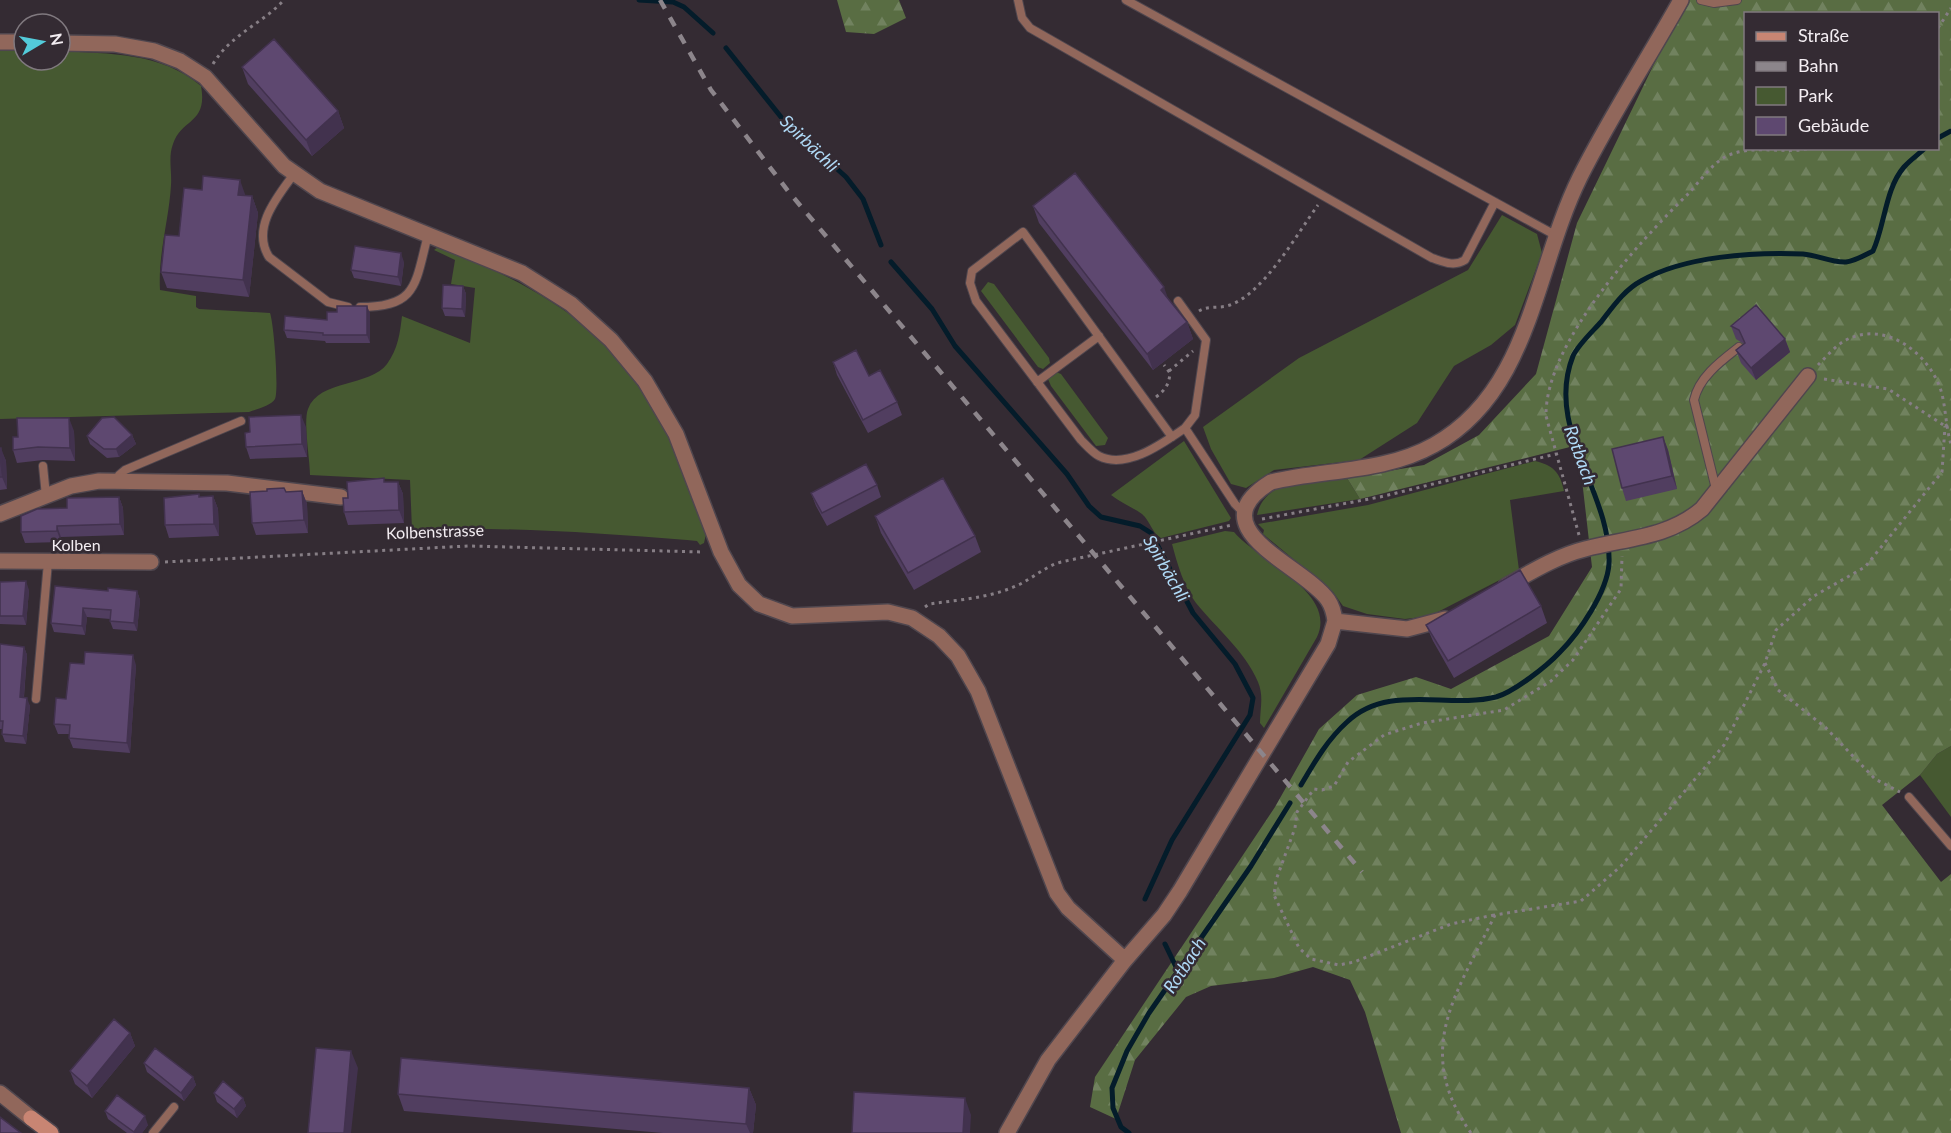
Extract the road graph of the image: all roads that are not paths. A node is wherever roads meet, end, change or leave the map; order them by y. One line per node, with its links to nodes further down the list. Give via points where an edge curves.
1 (1018, 0): 8 (lane, via 1022,18 1030,28 1432,258 1448,264 1465,260)
2 (1126, 0): 8 (lane)
3 (1682, 0): 10 (street, via 1580,177)
4 (1701, 0): 5 (lane)
5 (1737, 0)
6 (72, 43): 7 (street, via 115,44 154,51 180,61 208,80)
7 (294, 174): 9 (street, via 320,191); 9 (lane, via 266,216 266,252 328,302 344,307 380,307 401,301 416,278)
8 (1495, 202): 10 (lane)
9 (428, 235): 35 (street, via 522,273 571,304 611,340 645,381 676,434 721,552 739,585 759,604 792,616 888,612 912,618 939,636 958,656 978,691 1057,893)
10 (1555, 235): 25 (street, via 1511,363 1487,402 1471,418 1434,445 1399,460 1270,482 1258,489)
11 (1178, 301): 17 (lane, via 1206,340 1195,415)
12 (1099, 336): 15 (lane); 15 (lane, via 1023,232 972,271 970,283 976,301); 18 (lane)
13 (1738, 347): 21 (lane, via 1703,381 1694,400)
14 (1808, 376): 21 (street)
15 (1037, 382): 18 (lane, via 1098,456 1120,460 1157,447)
16 (241, 421): 20 (lane, via 125,470)
17 (1185, 428): 18 (lane); 25 (lane)
18 (1172, 437)
19 (43, 466): 22 (lane)
20 (118, 481): 22 (street, via 71,486); 23 (street, via 227,483)
21 (1716, 489): 29 (street, via 1692,518 1667,530 1584,549 1547,563)
22 (46, 496): 24 (street)
23 (341, 497)
24 (0, 514)
25 (1245, 518): 31 (street, via 1254,539 1323,594)
26 (0, 561): 27 (street, Kolben)
27 (48, 562): 28 (street, Kolben); 32 (lane)
28 (151, 562)
29 (1495, 592)
30 (1454, 614): 31 (street, via 1407,629)
31 (1335, 621): 35 (street, via 1328,644 1180,891)
32 (36, 699)
33 (1909, 797): 34 (lane)
34 (1951, 846)
35 (1125, 960): 41 (street, via 1048,1060)
36 (0, 1093): 38 (street)
37 (174, 1107): 40 (lane)
38 (31, 1118): 39 (main road)
39 (51, 1133)
40 (153, 1133)
41 (1007, 1133)

